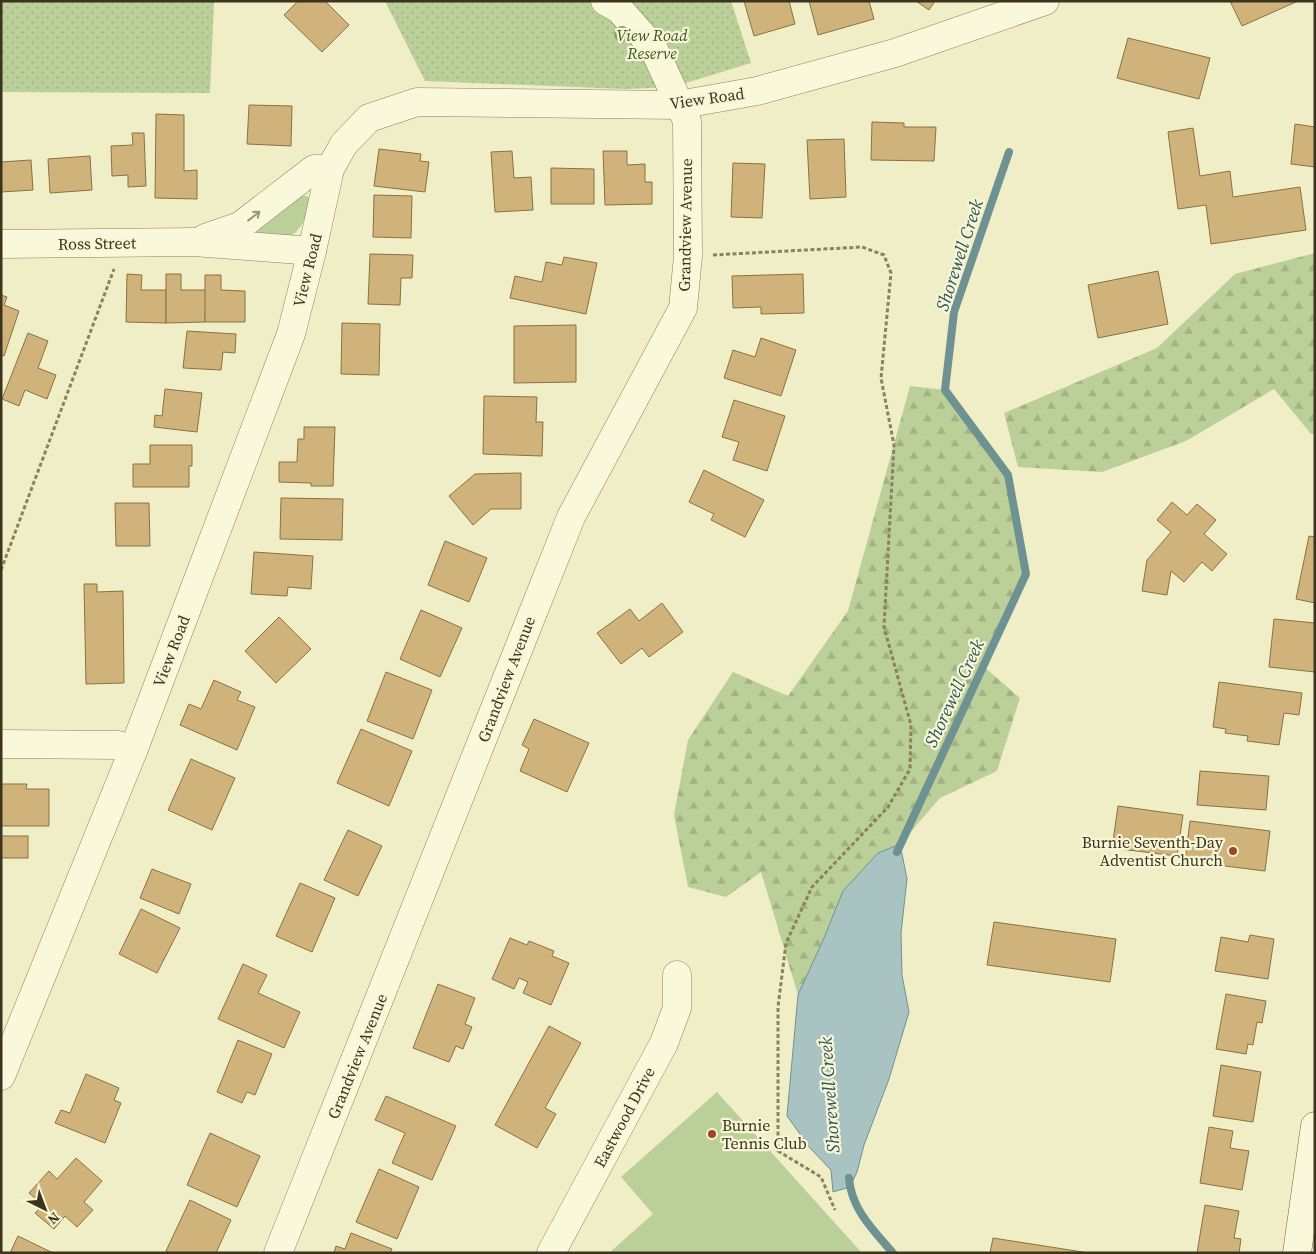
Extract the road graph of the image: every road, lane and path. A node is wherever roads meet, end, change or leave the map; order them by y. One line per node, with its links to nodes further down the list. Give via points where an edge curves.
1 (605, 1): 3 (street, Grandview Avenue, via 619,9 653,46)
2 (1044, 1): 3 (street, View Road, via 895,53 757,92)
3 (678, 105): 4 (street, View Road, via 417,102 369,118 344,144); 9 (street, Grandview Avenue, via 686,122)
4 (330, 169): 5 (street, Ross Street, one-way to 4, via 240,226 314,169); 8 (street, View Road)
5 (194, 242): 6 (street, Ross Street); 8 (street, Ross Street)
6 (124, 243): 7 (street, Ross Street); 10 (path)
7 (1, 244)
8 (312, 251): 12 (street, View Road, via 291,334)
9 (688, 256): 16 (path, via 862,247 884,255 891,273 881,378 894,445 884,627 911,725 910,769 888,807 812,887 786,943 778,1006 778,1151 821,1177); 17 (street, Grandview Avenue, via 683,308 571,517)
10 (1, 570)
11 (1, 744): 12 (street, via 118,745)
12 (133, 751): 14 (street, View Road)
13 (677, 975): 18 (street, Eastwood Drive, via 677,1008 664,1044)
14 (1, 1076)
15 (1315, 1126): 19 (street)
16 (835, 1210)
17 (278, 1253)
18 (551, 1253)
19 (1297, 1253)

